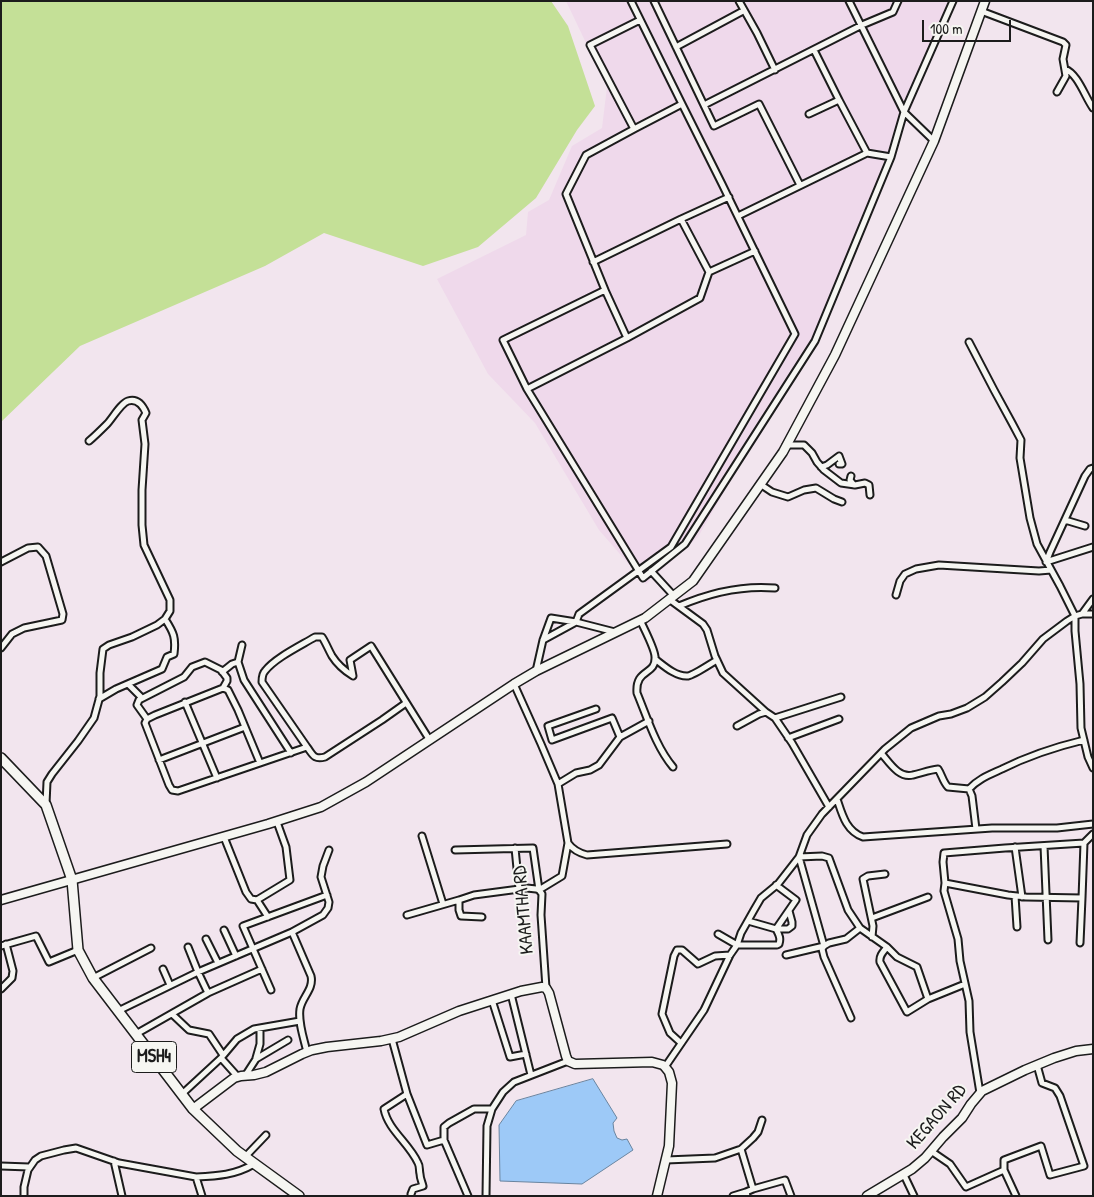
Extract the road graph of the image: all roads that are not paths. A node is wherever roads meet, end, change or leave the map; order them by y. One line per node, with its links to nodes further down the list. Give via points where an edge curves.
1 (631, 1): 10 (street)
2 (654, 1): 12 (street)
3 (739, 1): 8 (street)
4 (849, 1): 11 (street)
5 (898, 1): 11 (street, via 893,12)
6 (952, 1): 21 (street)
7 (985, 1): 9 (street)
8 (743, 11): 12 (street); 15 (street)
9 (982, 11): 14 (street, via 1063,42 1066,45); 24 (street)
10 (640, 20): 18 (street); 23 (street, via 590,45)
11 (862, 25): 13 (street); 21 (street)
12 (676, 47): 19 (street)
13 (814, 50): 15 (street); 17 (street)
14 (1065, 69): 16 (street, via 1066,76); 20 (street, via 1082,86)
15 (775, 70): 19 (street)
16 (1057, 92)
17 (839, 100): 22 (street); 25 (street)
18 (682, 104): 23 (street); 28 (street)
19 (704, 106): 27 (street, via 714,126 759,104)
20 (1093, 108)
21 (904, 112): 24 (street); 26 (street)
22 (809, 114)
23 (634, 129): 32 (street, via 586,155 566,194)
24 (934, 141): 39 (street, via 835,355)
25 (867, 153): 26 (street); 27 (street)
26 (891, 157): 55 (street, via 815,341 685,544)
27 (800, 185): 29 (street)
28 (729, 197): 29 (street); 30 (street)
29 (738, 216): 31 (street)
30 (681, 219): 32 (street); 33 (street)
31 (754, 251): 33 (street); 54 (street, via 795,334 671,547)
32 (593, 262): 34 (street)
33 (709, 272): 35 (street, via 700,298)
34 (605, 290): 35 (street); 37 (street, via 502,340)
35 (627, 338): 37 (street)
36 (969, 342): 52 (street, via 1021,440 1020,458 1030,518)
37 (528, 388): 54 (street)
38 (89, 441): 64 (street, via 125,403 135,401 142,405 146,413 142,420 145,444 142,490 144,545 170,600 170,611)
39 (786, 445): 41 (street, via 804,445); 44 (street)
40 (839, 464): 41 (street, via 842,464 839,456)
41 (821, 467): 45 (street, via 841,483)
42 (1093, 468): 48 (street, via 1085,476)
43 (851, 476): 45 (street, via 850,480)
44 (760, 484): 47 (street, via 788,497 816,488); 58 (street, via 694,581)
45 (855, 485): 46 (street, via 869,485)
46 (870, 494)
47 (842, 502)
48 (1065, 520): 49 (street); 52 (street)
49 (1085, 526)
50 (1093, 547): 52 (street)
51 (1, 562): 70 (street, via 28,548 38,547 46,556 63,614 62,620 24,628 12,634)
52 (1046, 562): 53 (street)
53 (1051, 570): 57 (street, via 939,564 905,574); 63 (street)
54 (639, 571): 55 (street, via 643,578); 66 (street, via 579,614)
55 (651, 572): 58 (street)
56 (775, 588): 60 (street, via 722,591)
57 (896, 595)
58 (671, 598): 60 (street); 65 (street)
59 (1093, 599): 61 (street)
60 (679, 606): 72 (street, via 703,624)
61 (1082, 614): 62 (street); 63 (street)
62 (1093, 614)
63 (1075, 616): 96 (street); 101 (street, via 1043,639 985,697 966,708 911,728)
64 (165, 619): 76 (street, via 173,630 174,654 167,657 162,669); 81 (street, via 103,649)
65 (640, 620): 67 (street); 71 (street)
66 (576, 622): 67 (street); 68 (street); 68 (street, via 551,618)
67 (615, 632): 74 (street)
68 (543, 640): 74 (street)
69 (242, 645): 73 (street)
70 (1, 648)
71 (655, 660): 72 (street, via 672,671 689,676); 89 (street, via 636,686)
72 (717, 660): 85 (street, via 723,673)
73 (238, 662): 75 (street); 100 (street, via 244,680)
74 (536, 671): 77 (street)
75 (222, 672): 78 (street, via 227,678); 80 (street, via 205,662 192,667 184,678)
76 (128, 684): 80 (street); 81 (street)
77 (514, 684): 94 (street); 98 (street)
78 (223, 688): 82 (street); 91 (street, via 228,690)
79 (841, 697): 86 (street)
80 (142, 698): 88 (street, via 137,705)
81 (99, 699): 111 (street, via 94,718 47,782)
82 (185, 702): 88 (street); 97 (street)
83 (406, 703): 94 (street); 99 (street, via 325,757 315,757); 99 (street, via 371,646 350,660 353,676 336,661 322,637 315,637 278,660 262,676 262,682)
84 (596, 709): 95 (street, via 548,726)
85 (766, 712): 86 (street); 90 (street)
86 (775, 718): 93 (street)
87 (839, 719): 93 (street)
88 (147, 720): 103 (street, via 145,723)
89 (649, 721): 92 (street); 105 (street)
90 (736, 726)
91 (245, 727): 97 (street); 104 (street)
92 (620, 738): 95 (street, via 612,718); 108 (street, via 599,765)
93 (788, 738): 112 (street)
94 (429, 739): 113 (street, via 366,782 321,807)
95 (552, 740): 98 (street)
96 (1084, 740): 106 (street); 109 (street, via 1013,763 975,782)
97 (202, 743): 103 (street); 107 (street)
98 (541, 744): 108 (street)
99 (307, 747): 100 (street)
100 (291, 753): 104 (street)
101 (881, 753): 109 (street, via 900,774 910,776 938,769 948,787); 110 (street)
102 (1, 758): 111 (main road, MSH4)
103 (159, 760): 107 (street, via 172,790 178,791)
104 (260, 763): 107 (street)
105 (673, 767)
106 (1093, 768)
107 (217, 778)
108 (558, 784): 119 (street)
109 (969, 789): 115 (street)
110 (837, 799): 112 (street); 115 (street, via 847,825 856,835 863,837)
111 (46, 805): 129 (main road, MSH4)
112 (829, 807): 127 (street, via 807,835)
113 (277, 822): 118 (street); 141 (street, via 286,847 290,880)
114 (1093, 824): 115 (street)
115 (976, 829)
116 (1093, 834): 120 (street)
117 (422, 836): 143 (street)
118 (224, 837): 129 (street); 141 (street, via 246,892 251,899)
119 (568, 843): 121 (street, via 579,853 587,855); 133 (street, via 562,876)
120 (1084, 843): 122 (street); 139 (street)
121 (727, 844)
122 (1044, 846): 123 (street); 138 (street)
123 (1016, 847): 130 (street, via 944,853); 137 (street)
124 (515, 848): 126 (street, KAAMTHA RD); 132 (street); 133 (street, KAAMTHA RD, via 533,848)
125 (329, 850): 134 (street, via 321,877)
126 (455, 850)
127 (799, 857): 131 (street); 150 (street, via 830,858 848,910); 162 (street)
128 (885, 874): 148 (street, via 863,879)
129 (72, 880): 140 (street); 167 (main road, MSH4)
130 (946, 883): 135 (street); 176 (street, via 944,891 958,939)
131 (776, 885): 144 (street, via 796,900); 149 (street, via 761,898)
132 (518, 890): 133 (street); 142 (street)
133 (539, 890): 178 (street, KAAMTHA RD, via 542,894)
134 (327, 895): 146 (street); 154 (street, via 326,912)
135 (1015, 896): 137 (street); 151 (street)
136 (928, 897): 148 (street)
137 (1022, 897): 138 (street)
138 (1046, 898): 139 (street); 158 (street)
139 (1082, 898): 159 (street)
140 (1, 900)
141 (257, 900): 146 (street)
142 (459, 900): 143 (street); 147 (street, via 461,916)
143 (444, 904): 145 (street)
144 (789, 911): 152 (street); 152 (street, via 792,926)
145 (407, 915)
146 (268, 917): 166 (street, via 243,926)
147 (482, 917)
148 (872, 918): 156 (street)
149 (748, 921): 152 (street); 161 (street)
150 (860, 928): 156 (street); 162 (street, via 846,938)
151 (1017, 928)
152 (776, 929): 161 (street, via 780,936 777,945)
153 (224, 930): 170 (street)
154 (292, 932): 166 (street); 188 (street, via 312,982 300,1008)
155 (718, 934): 161 (street)
156 (872, 937): 164 (street)
157 (206, 939): 171 (street)
158 (1048, 940)
159 (1080, 943)
160 (4, 945): 167 (street, via 36,936 49,962); 179 (street, via 12,978)
161 (737, 945): 168 (street)
162 (824, 946): 169 (street); 187 (street, via 824,957)
163 (188, 947): 174 (street)
164 (888, 947): 183 (street, via 897,958 918,967); 183 (street, via 880,962 907,1012)
165 (152, 948): 175 (street)
166 (253, 948): 170 (street); 173 (street)
167 (78, 950): 175 (main road, MSH4)
168 (730, 955): 193 (street, via 704,1010); 193 (street, via 715,956 698,964 682,950 677,950 662,1014 670,1033)
169 (786, 955)
170 (236, 956): 171 (street)
171 (218, 963): 174 (street)
172 (163, 969): 177 (street)
173 (262, 970): 180 (street); 181 (street)
174 (198, 972): 177 (street); 181 (street)
175 (93, 978): 185 (main road, MSH4)
176 (965, 984): 183 (street); 204 (street)
177 (170, 985): 185 (street)
178 (546, 988): 182 (street); 199 (street)
179 (1, 989)
180 (271, 990)
181 (208, 993): 186 (street)
182 (511, 994): 184 (street); 196 (street)
183 (928, 999)
184 (492, 1000): 191 (street); 196 (street, via 510,1057)
185 (118, 1011): 190 (main road, MSH4)
186 (172, 1014): 190 (street); 197 (street, via 189,1030 209,1034)
187 (850, 1018)
188 (300, 1022): 189 (street); 195 (street)
189 (260, 1028): 197 (street, via 237,1039); 198 (street)
190 (136, 1034): 205 (main road, MSH4)
191 (392, 1039): 195 (street); 206 (street)
192 (288, 1040): 198 (street)
193 (681, 1043): 201 (street)
194 (1093, 1048): 200 (street, KEGAON RD)
195 (307, 1052): 203 (street, via 266,1072)
196 (526, 1054): 202 (street)
197 (222, 1056): 203 (street); 205 (street)
198 (256, 1059): 203 (street)
199 (568, 1061): 201 (street, via 575,1064 652,1062); 202 (street)
200 (1037, 1065): 204 (street, KEGAON RD); 220 (street, via 1042,1082 1055,1088 1060,1096 1084,1166 1050,1175 1041,1146 1004,1160)
201 (665, 1067): 215 (street, via 672,1083)
202 (531, 1075): 208 (street, via 514,1082)
203 (241, 1076): 207 (street)
204 (980, 1093): 213 (street, KEGAON RD)
205 (182, 1094): 207 (main road, MSH4)
206 (407, 1094): 211 (street, via 427,1145); 229 (street, via 384,1109 392,1129 420,1164 423,1186 413,1189)
207 (194, 1109): 214 (main road, MSH4)
208 (492, 1109): 211 (street, via 474,1109 449,1122 444,1127); 231 (street, via 487,1126)
209 (762, 1120): 212 (street, via 758,1132)
210 (266, 1135): 214 (street)
211 (444, 1140): 230 (street)
212 (741, 1149): 215 (street, via 715,1158); 223 (street)
213 (931, 1151): 220 (street, via 950,1164 966,1187); 221 (street, KEGAON RD)
214 (244, 1157): 217 (main road, MSH4)
215 (666, 1160): 232 (street)
216 (114, 1161): 219 (street, via 76,1148 41,1156); 222 (street); 226 (street)
217 (254, 1164): 222 (street, via 226,1175); 228 (main road, MSH4)
218 (1, 1166): 219 (street)
219 (29, 1167): 225 (street)
220 (1004, 1170): 237 (street)
221 (904, 1175): 235 (street, KEGAON RD); 236 (street)
222 (196, 1177): 227 (street)
223 (753, 1189): 224 (street); 234 (street, via 785,1180)
224 (746, 1194): 233 (street)
225 (24, 1196)
226 (122, 1196)
227 (202, 1196)
228 (299, 1196)
229 (411, 1196)
230 (468, 1196)
231 (486, 1196)
232 (657, 1196)
233 (733, 1196)
234 (791, 1196)
235 (867, 1196)
236 (914, 1196)
237 (1016, 1196)

